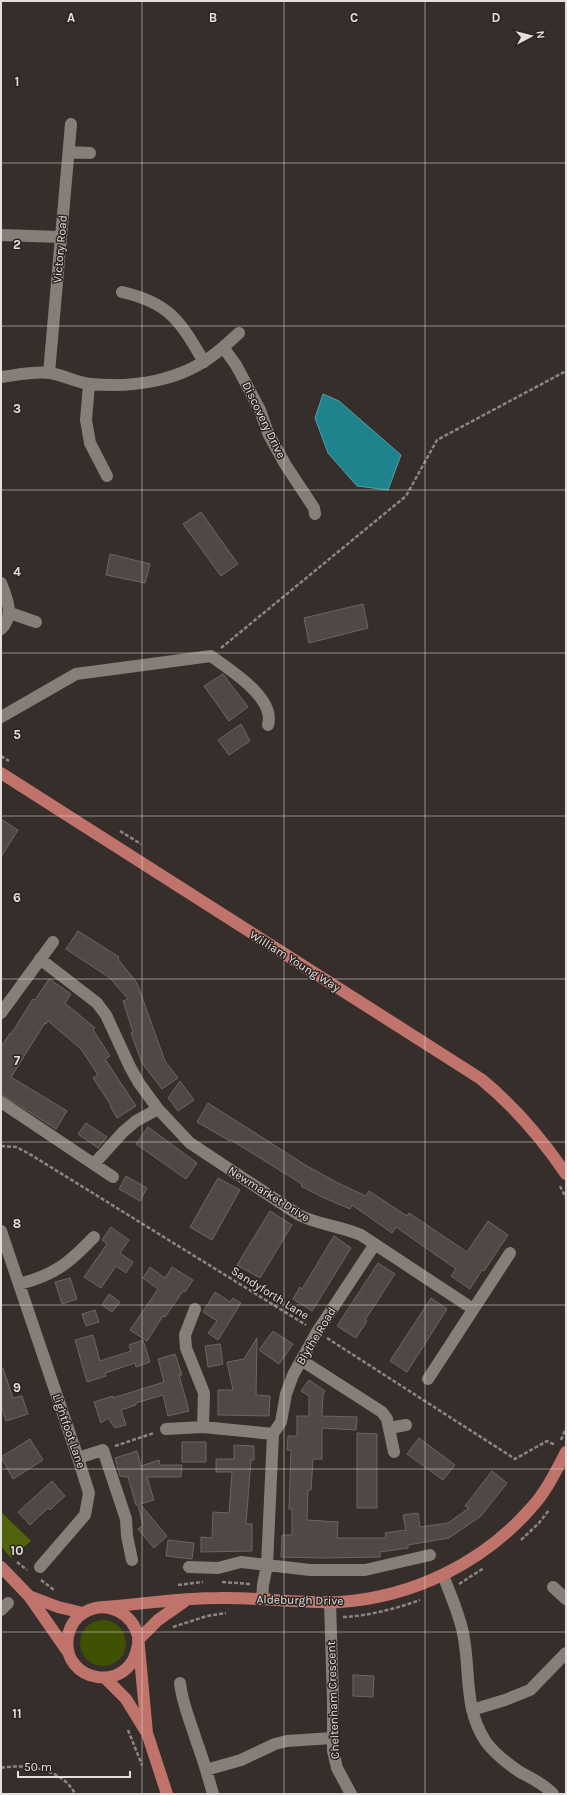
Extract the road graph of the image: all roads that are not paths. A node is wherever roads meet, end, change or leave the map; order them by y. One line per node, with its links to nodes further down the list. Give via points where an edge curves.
1 (71, 124): 2 (street, Victory Road)
2 (69, 152): 3 (street); 5 (street, Victory Road)
3 (90, 153)
4 (1, 235): 5 (street)
5 (60, 237): 10 (street, Victory Road)
6 (122, 292): 9 (street, via 142,296 161,306 176,319)
7 (239, 333): 8 (street)
8 (223, 347): 9 (street); 14 (street, Discovery Drive, via 236,365 260,410 268,433 314,508)
9 (204, 362): 12 (street, via 161,380 124,386)
10 (49, 373): 11 (street); 12 (street)
11 (1, 377)
12 (89, 384): 13 (street, via 86,420 90,443)
13 (107, 476)
14 (315, 514)
15 (1, 583): 16 (street)
16 (10, 613): 17 (street); 18 (street)
17 (36, 622)
18 (1, 629)
19 (1, 717): 20 (street, via 76,674 211,656 260,697 269,710)
20 (268, 725)
21 (1, 773): 28 (main road, William Young Way, via 481,1079 522,1118)
22 (53, 942): 23 (street)
23 (40, 959): 24 (street); 26 (street, Newmarket Drive, via 97,1002 118,1038 130,1067)
24 (1, 1013)
25 (1, 1102): 27 (street)
26 (158, 1109): 27 (street, via 136,1121 123,1132); 32 (street, Newmarket Drive, via 190,1143 279,1202 308,1219 352,1231)
27 (94, 1164): 29 (street)
28 (566, 1174)
29 (113, 1177)
30 (1, 1231): 34 (street, Lightfoot Lane)
31 (94, 1237): 34 (street, via 72,1261 55,1272)
32 (375, 1244): 36 (street, Newmarket Drive); 37 (street, Blythe Road)
33 (510, 1253): 36 (street)
34 (19, 1284): 46 (street, Lightfoot Lane)
35 (195, 1309): 40 (street, via 185,1335 186,1348 204,1393)
36 (473, 1309): 38 (street)
37 (301, 1360): 41 (street, via 382,1412); 43 (street, Blythe Road, via 292,1375 281,1422)
38 (428, 1379)
39 (406, 1425): 41 (street)
40 (204, 1427): 42 (street); 43 (street)
41 (389, 1428): 44 (street)
42 (166, 1429)
43 (273, 1434): 49 (street, Blythe Road)
44 (394, 1452)
45 (566, 1452): 53 (main road, Aldeburgh Drive, via 546,1489 531,1509 488,1548)
46 (78, 1458): 48 (street, via 104,1450 126,1519); 51 (street, Lightfoot Lane, via 89,1493 85,1515)
47 (430, 1555): 49 (street, via 365,1570 310,1570)
48 (132, 1560)
49 (267, 1565): 52 (street, via 241,1562 218,1568); 56 (street, Blythe Road)
50 (1, 1567): 55 (main road)
51 (40, 1567)
52 (189, 1567)
53 (443, 1575): 59 (main road, Aldeburgh Drive, via 423,1584 382,1595); 67 (street, via 463,1631)
54 (553, 1588): 57 (street)
55 (25, 1593): 61 (main road, via 58,1607); 64 (main road)
56 (262, 1599): 58 (main road, Aldeburgh Drive); 59 (main road, Aldeburgh Drive)
57 (566, 1599)
58 (186, 1600): 60 (main road, Aldeburgh Drive); 62 (main road, via 158,1620)
59 (330, 1602): 69 (street, Cheltenham Crescent)
60 (104, 1607): 61 (main road); 62 (main road, via 117,1610 128,1617 135,1628)
61 (83, 1613): 64 (main road, via 74,1622 69,1634)
62 (138, 1642): 65 (main road, via 136,1656 130,1666 116,1676); 68 (main road)
63 (566, 1653): 67 (street, via 530,1690)
64 (70, 1656): 65 (main road, via 82,1671 93,1677)
65 (105, 1678): 68 (main road, via 126,1699)
66 (180, 1683): 70 (street, via 185,1711)
67 (472, 1710): 74 (street, via 476,1726 503,1760 521,1773 540,1781)
68 (147, 1733): 71 (main road)
69 (333, 1738): 70 (street, via 275,1744 241,1760); 73 (street, Cheltenham Crescent, via 337,1768)
70 (206, 1770): 72 (street)
71 (167, 1794)
72 (213, 1794)
73 (351, 1794)
74 (553, 1794)

